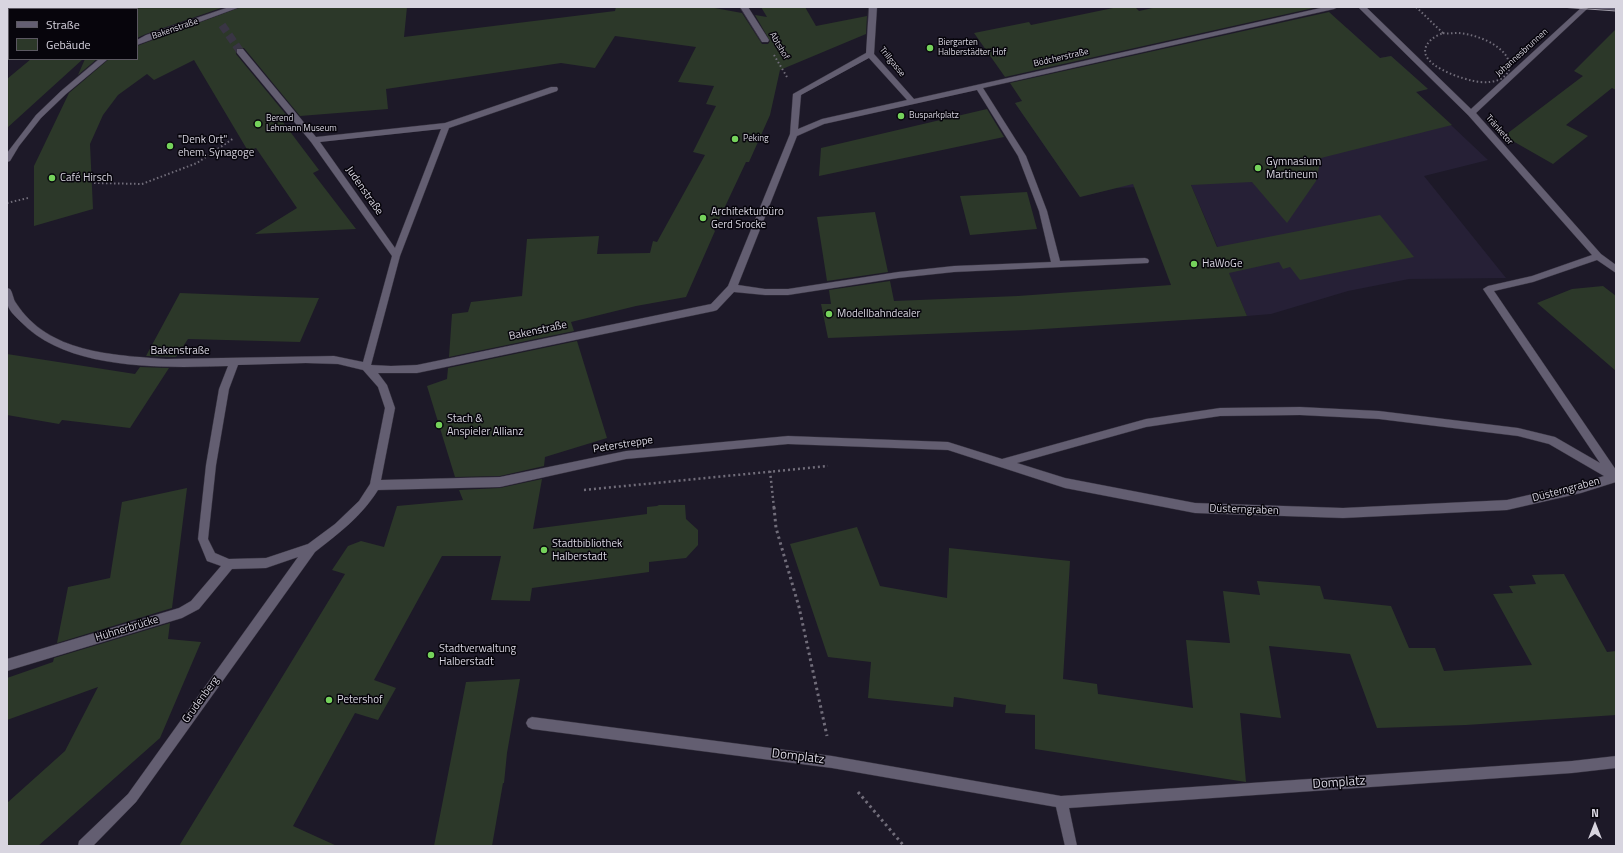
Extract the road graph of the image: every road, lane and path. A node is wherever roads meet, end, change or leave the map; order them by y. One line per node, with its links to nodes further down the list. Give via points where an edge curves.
1 (236, 7): 12 (street, Bakenstraße)
2 (744, 7): 11 (street, Abtshof)
3 (873, 7): 14 (street, Trillgasse)
4 (1334, 7): 16 (street, Bödcherstraße)
5 (1362, 7): 20 (street, Tränketor)
6 (1416, 7): 10 (path)
7 (1586, 7): 20 (street, Johannesbrunnen)
8 (1591, 7): 9 (street)
9 (1616, 8)
10 (1443, 33): 10 (path, via 1472,36 1498,47 1511,64 1510,72 1496,82 1483,83 1468,81 1441,70 1427,55 1426,48 1428,42)
11 (765, 40): 18 (path, Abtshof)
12 (138, 43)
13 (240, 51): 24 (street, Judenstraße)
14 (870, 54): 18 (street); 19 (street, Trillgasse)
15 (103, 60): 25 (street, via 38,115)
16 (978, 86): 19 (street, Bödcherstraße); 32 (street, via 1022,156 1042,210)
17 (554, 89): 21 (street)
18 (797, 94): 22 (street)
19 (912, 102): 22 (street, Bödcherstraße, via 822,122)
20 (1471, 113): 30 (street, Tränketor)
21 (446, 126): 24 (street); 29 (street)
22 (794, 134): 34 (street)
23 (234, 138): 26 (path, via 197,163 142,184)
24 (314, 140): 29 (street, Judenstraße)
25 (7, 159)
26 (94, 183)
27 (28, 198): 28 (path)
28 (7, 203)
29 (396, 256): 38 (street)
30 (1598, 256): 33 (street, Tränketor); 43 (street, via 1533,278 1488,289)
31 (1145, 261): 32 (street)
32 (1056, 265): 34 (street, via 954,269 788,292)
33 (1616, 270)
34 (732, 288): 38 (street, Bakenstraße, via 714,307 417,369 394,371)
35 (7, 290): 36 (street, Bakenstraße)
36 (9, 305): 37 (street, Bakenstraße, via 34,329 60,345 96,355 139,362)
37 (234, 363): 38 (street, Bakenstraße, via 265,360 334,360 354,362); 47 (street, Grudenberg, via 224,389 212,457 203,539 212,557)
38 (366, 367): 44 (street, via 382,385 390,408)
39 (877, 442): 40 (street, Düsterngraben, via 948,446); 44 (street, Peterstreppe, via 788,440 626,455 500,482)
40 (1002, 463): 43 (street, Düsterngraben, via 1065,483 1195,508 1343,513 1507,505 1581,488); 43 (street, via 1146,423 1220,412 1300,411 1386,416 1518,432 1551,440)
41 (834, 466): 42 (path)
42 (770, 471): 45 (path); 50 (path, via 776,528 799,608)
43 (1615, 477)
44 (375, 484): 46 (street, Grudenberg, via 363,504 339,527)
45 (644, 484)
46 (311, 548): 47 (street, Grudenberg, via 266,563); 53 (street, Grudenberg, via 132,798)
47 (229, 564): 48 (street, Hühnerbrücke, via 195,605 182,612)
48 (7, 664)
49 (532, 723): 50 (street, Domplatz)
50 (832, 762): 52 (street, Domplatz); 54 (path)
51 (1616, 762): 52 (street, Domplatz)
52 (1062, 802): 55 (street)
53 (84, 846)
54 (904, 846)
55 (1072, 846)

